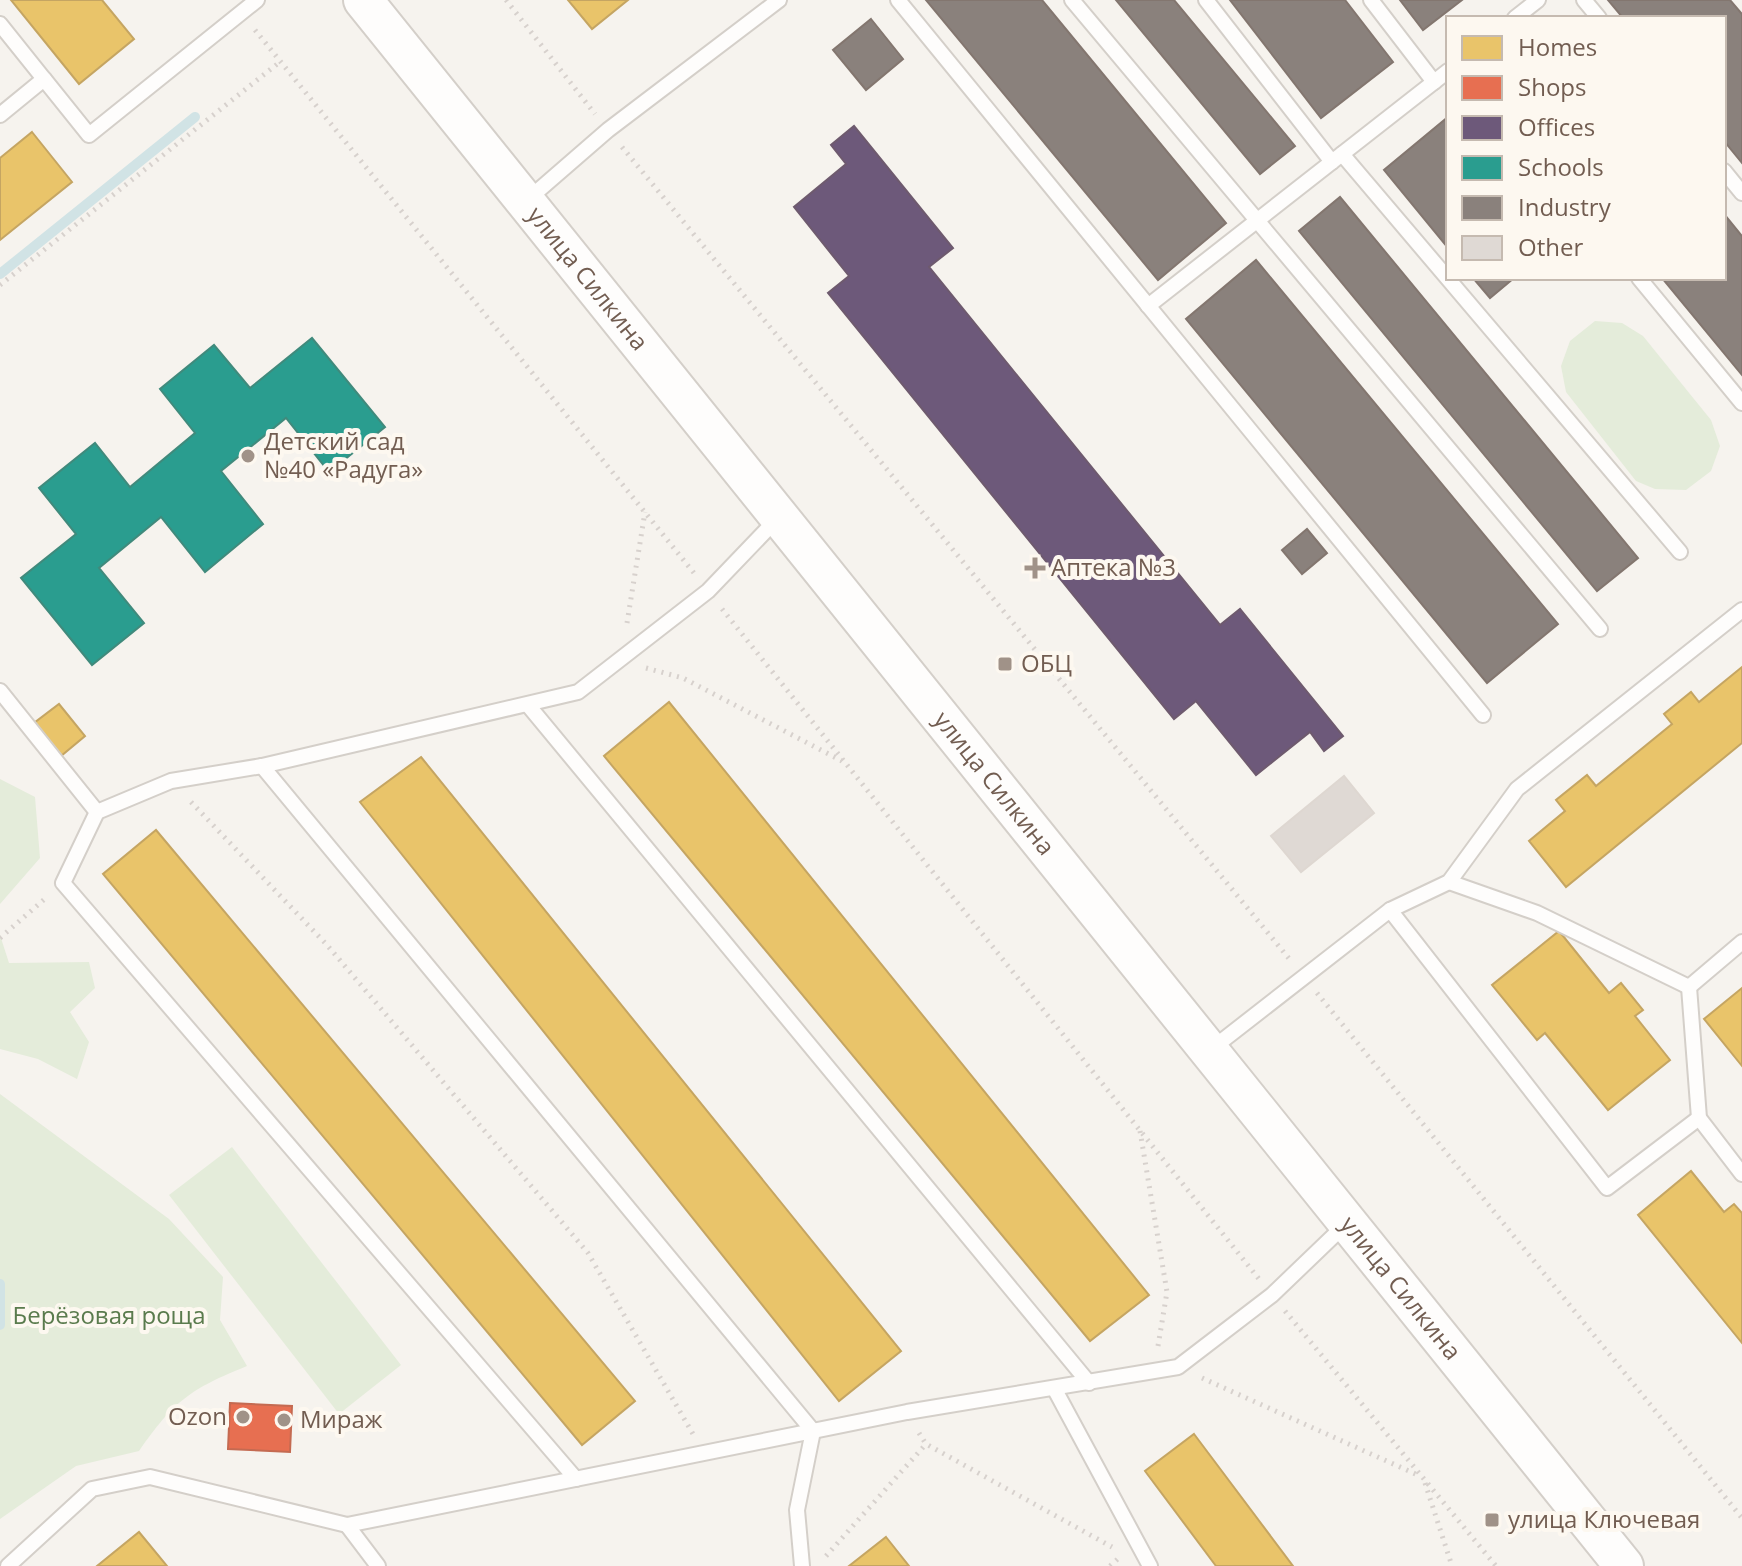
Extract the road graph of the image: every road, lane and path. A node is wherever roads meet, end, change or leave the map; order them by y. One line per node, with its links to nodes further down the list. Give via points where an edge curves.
1 (257, 0): 11 (lane)
2 (363, 0): 24 (main road, улица Силкина)
3 (506, 0): 20 (path)
4 (779, 0): 20 (lane)
5 (898, 0): 28 (lane)
6 (1072, 0): 25 (lane)
7 (1206, 0): 21 (lane)
8 (1371, 0): 18 (lane)
9 (1538, 0): 12 (lane)
10 (1584, 0): 13 (lane)
11 (240, 14): 15 (path); 17 (lane, via 89,135)
12 (1518, 16)
13 (1597, 16)
14 (0, 24): 17 (lane)
15 (281, 61): 27 (path); 30 (path)
16 (1446, 73): 18 (lane)
17 (44, 79): 19 (lane)
18 (1434, 82): 21 (lane)
19 (0, 115)
20 (608, 130): 24 (lane); 49 (path)
21 (1337, 158): 25 (lane); 32 (lane)
22 (1726, 173): 23 (lane)
23 (1742, 193)
24 (525, 203): 31 (main road, улица Силкина)
25 (1257, 221): 28 (lane); 35 (lane)
26 (1641, 280): 29 (lane)
27 (0, 285)
28 (1148, 306): 39 (lane)
29 (1742, 403)
30 (645, 512): 33 (path); 36 (path)
31 (779, 517): 33 (lane); 51 (main road, улица Силкина)
32 (1680, 552)
33 (708, 591): 36 (lane); 40 (path)
34 (1742, 610): 44 (lane, via 1517,789)
35 (1600, 629)
36 (619, 660): 38 (lane, via 578,692); 40 (path, via 683,678)
37 (0, 691): 43 (lane)
38 (528, 705): 41 (lane); 59 (lane)
39 (1483, 715)
40 (846, 764): 53 (path)
41 (262, 766): 42 (lane); 62 (lane)
42 (171, 781): 43 (lane); 64 (path, via 327,945 588,1253)
43 (97, 812): 45 (lane)
44 (1449, 882): 46 (lane); 50 (lane, via 1537,913)
45 (63, 883): 47 (path); 66 (lane)
46 (1390, 910): 49 (lane); 52 (lane, via 1607,1188)
47 (0, 938)
48 (1742, 942): 50 (lane)
49 (1303, 976): 51 (lane); 67 (path)
50 (1689, 987): 52 (lane)
51 (1209, 1051): 55 (main road, улица Силкина)
52 (1699, 1118): 54 (lane)
53 (1140, 1130): 56 (path); 58 (path, via 1167,1292)
54 (1742, 1174)
55 (1348, 1223): 56 (lane); 77 (main road, улица Силкина)
56 (1272, 1295): 57 (lane); 65 (path)
57 (1178, 1367): 58 (lane); 65 (path)
58 (1154, 1371): 59 (lane)
59 (1089, 1383): 60 (lane)
60 (1054, 1388): 61 (lane); 74 (lane)
61 (907, 1412): 62 (lane); 63 (path)
62 (813, 1431): 64 (lane); 72 (lane, via 797,1510)
63 (926, 1444): 69 (path); 73 (path)
64 (705, 1453): 66 (lane)
65 (1423, 1477): 75 (path); 76 (path)
66 (576, 1479): 68 (lane)
67 (1742, 1518)
68 (347, 1525): 70 (lane, via 150,1477 92,1489); 71 (lane)
69 (1124, 1553)
70 (8, 1566)
71 (378, 1566)
72 (802, 1566)
73 (817, 1566)
74 (1150, 1566)
75 (1452, 1566)
76 (1496, 1566)
77 (1624, 1566)

